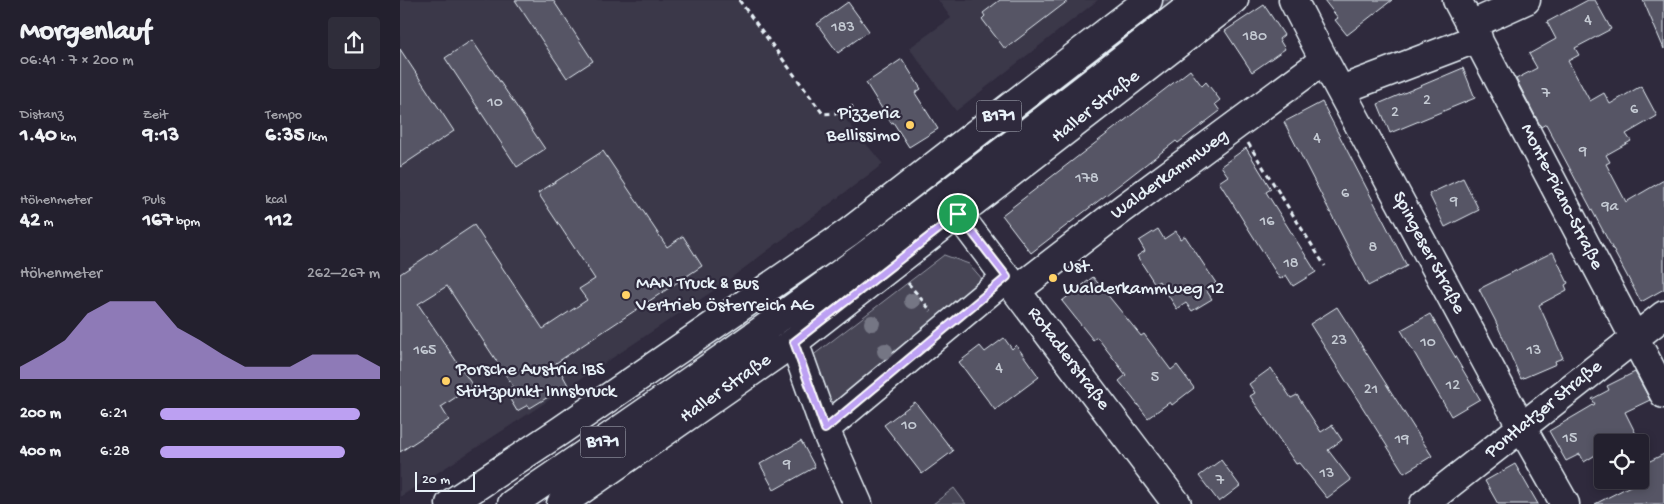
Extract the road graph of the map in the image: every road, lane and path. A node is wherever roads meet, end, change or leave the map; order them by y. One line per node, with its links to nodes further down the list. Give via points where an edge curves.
1 (739, 0): 13 (path, via 823,114 840,113)
2 (1148, 0): 17 (street, Haller Straße / B171)
3 (1198, 0): 10 (street, Haller Straße / B171)
4 (1218, 0): 10 (street, Haller Straße)
5 (1234, 0): 16 (street, Haller Straße)
6 (1293, 0): 11 (street, Spingeser Straße)
7 (1457, 0): 9 (street, Monte-Piano-Straße)
8 (1526, 0): 9 (street)
9 (1474, 31): 12 (street); 24 (street, Monte-Piano-Straße)
10 (1145, 41): 15 (street, Haller Straße / B171)
11 (1324, 60): 12 (street, Spingeser Straße); 14 (street, Walderkammweg)
12 (1341, 90): 28 (street, Spingeser Straße)
13 (853, 106)
14 (1237, 126): 19 (path); 21 (street, Walderkammweg, via 1109,219)
15 (1016, 142): 16 (street); 18 (street, Haller Straße / B171)
16 (958, 214): 18 (street, Haller Straße); 21 (street, Rotadlerstraße); 25 (street, Haller Straße)
17 (850, 232): 26 (street, Haller Straße / B171, via 774,303); 30 (street, Haller Straße / B171)
18 (896, 232): 26 (street, Haller Straße / B171)
19 (1326, 266)
20 (906, 281): 23 (path)
21 (1012, 284): 23 (street, Walderkammweg); 34 (street, Rotadlerstraße)
22 (1664, 315): 24 (street, Pontlatzer Straße)
23 (945, 329): 29 (street, Walderkammweg)
24 (1634, 338): 27 (street, Monte-Piano-Straße); 28 (street, Pontlatzer Straße)
25 (794, 342): 29 (street); 32 (street, Haller Straße)
26 (730, 354): 31 (street, Haller Straße / B171)
27 (1664, 394)
28 (1522, 428): 35 (street, Pontlatzer Straße); 36 (street, Spingeser Straße)
29 (825, 429): 33 (street)
30 (450, 504)
31 (512, 504)
32 (561, 504)
33 (858, 504)
34 (1177, 504)
35 (1424, 504)
36 (1565, 504)

